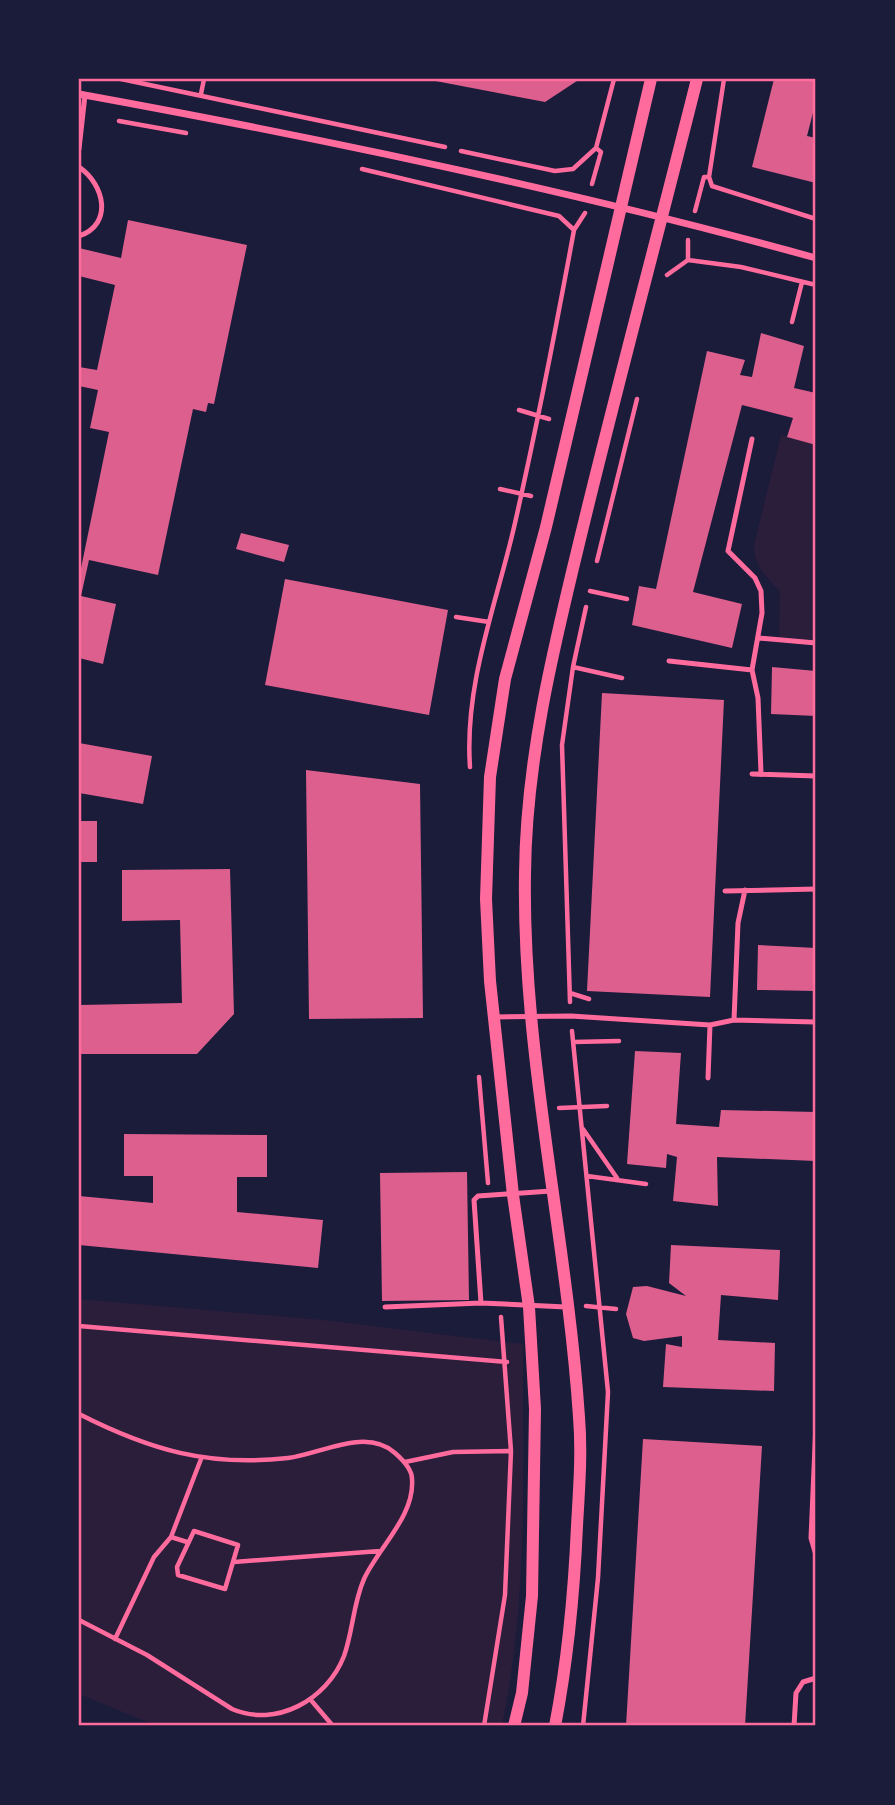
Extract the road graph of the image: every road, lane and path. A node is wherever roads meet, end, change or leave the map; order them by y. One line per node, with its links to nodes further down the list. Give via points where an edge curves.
1 (121, 79): 8 (path)
2 (204, 79): 8 (path)
3 (614, 79): 12 (path)
4 (651, 79): 19 (street)
5 (697, 79): 20 (street)
6 (724, 79): 17 (path)
7 (82, 94): 9 (lane); 18 (street)
8 (201, 94): 11 (path)
9 (83, 113): 10 (path); 13 (lane)
10 (197, 135)
11 (446, 148)
12 (596, 148): 14 (path, via 573,169 555,172); 18 (path, via 601,152)
13 (79, 149)
14 (460, 150)
15 (79, 167): 24 (lane, via 100,190 102,206 96,222)
16 (356, 167): 23 (path, via 559,216)
17 (709, 177): 21 (path, via 712,186); 22 (path, via 704,177)
18 (588, 200): 19 (street); 23 (path)
19 (620, 207): 20 (street); 62 (street, via 546,527 505,679 490,777 486,899)
20 (663, 216): 22 (street); 60 (street, via 588,505 536,742 525,875)
21 (816, 219)
22 (691, 223): 25 (street); 26 (path)
23 (574, 230): 33 (path)
24 (79, 236)
25 (816, 258)
26 (688, 260): 27 (path); 29 (path, via 667,274)
27 (802, 282): 28 (path); 30 (path)
28 (816, 285)
29 (664, 286)
30 (792, 322)
31 (638, 398): 39 (path)
32 (519, 410): 33 (path)
33 (539, 415): 34 (path); 37 (path)
34 (549, 419)
35 (751, 439): 46 (lane, via 728,551 755,578 761,591)
36 (500, 489): 37 (path)
37 (522, 494): 38 (path); 42 (path)
38 (531, 496)
39 (596, 565)
40 (593, 578): 41 (path)
41 (590, 591): 43 (path); 49 (path)
42 (495, 597)
43 (627, 599)
44 (456, 617): 45 (path)
45 (489, 622)
46 (758, 638): 47 (lane); 50 (lane)
47 (816, 643)
48 (670, 661): 50 (lane)
49 (573, 667): 51 (path); 58 (path, via 562,745)
50 (751, 670): 52 (lane, via 758,698)
51 (622, 678)
52 (761, 773): 53 (lane); 54 (lane)
53 (752, 774)
54 (816, 776)
55 (816, 889): 56 (lane)
56 (745, 890): 57 (lane); 63 (lane, via 738,923)
57 (725, 891)
58 (570, 993): 59 (path); 61 (path)
59 (589, 999)
60 (532, 1015): 61 (lane); 62 (lane); 75 (street)
61 (571, 1016): 65 (lane); 67 (path)
62 (493, 1017): 76 (street)
63 (734, 1020): 64 (lane); 65 (lane)
64 (816, 1022)
65 (710, 1025): 68 (lane)
66 (619, 1041): 67 (path)
67 (573, 1042): 70 (path)
68 (708, 1078)
69 (607, 1106): 70 (path)
70 (580, 1107): 71 (path)
71 (582, 1129): 72 (path); 73 (path)
72 (587, 1176): 73 (path); 78 (path)
73 (617, 1178): 74 (path)
74 (646, 1184)
75 (551, 1191): 76 (lane); 81 (street)
76 (513, 1195): 77 (lane, via 474,1200); 80 (street)
77 (481, 1304): 79 (lane); 80 (lane)
78 (600, 1306): 82 (path); 105 (path, via 608,1391 598,1577)
79 (385, 1307)
80 (529, 1307): 81 (lane); 85 (street)
81 (569, 1307): 104 (street, via 580,1421 579,1480 573,1608)
82 (616, 1309)
83 (79, 1326): 84 (path)
84 (505, 1362): 85 (path); 89 (path)
85 (534, 1364): 103 (street, via 533,1596)
86 (79, 1414): 90 (path, via 158,1450)
87 (816, 1423): 88 (lane)
88 (816, 1443): 95 (lane, via 811,1538)
89 (511, 1451): 91 (path, via 453,1452); 102 (path, via 505,1595)
90 (201, 1459): 91 (path, via 290,1458 358,1442 388,1447); 92 (path)
91 (405, 1462): 94 (path, via 412,1479 410,1496)
92 (171, 1537): 93 (path); 98 (path, via 154,1557)
93 (187, 1542): 96 (path, via 196,1531 236,1543 239,1548); 96 (path, via 176,1571 181,1577 222,1590)
94 (380, 1551): 96 (path); 100 (path, via 364,1578 344,1656)
95 (816, 1555)
96 (234, 1562)
97 (79, 1619): 98 (path)
98 (115, 1639): 100 (path, via 245,1715 287,1712)
99 (816, 1678): 106 (lane, via 803,1682 796,1693)
100 (310, 1699): 101 (path)
101 (333, 1726)
102 (484, 1726)
103 (514, 1726)
104 (555, 1726)
105 (583, 1726)
106 (794, 1726)

